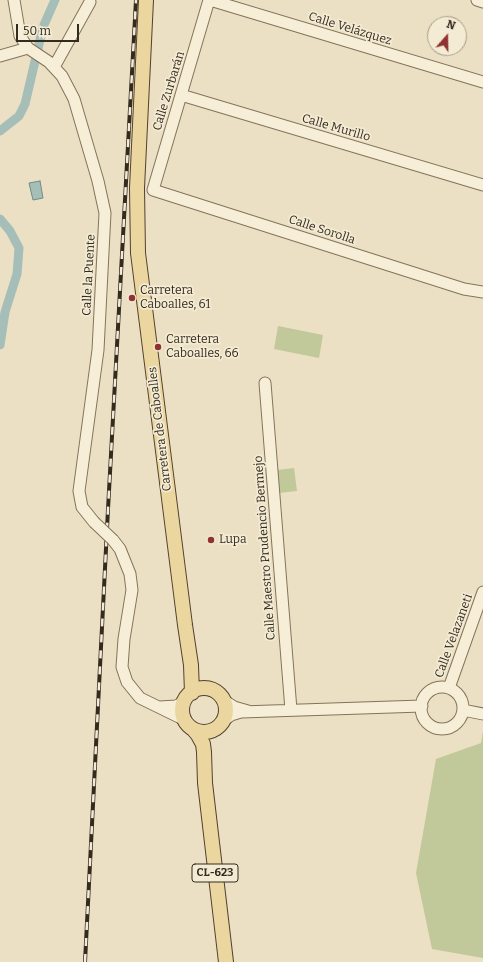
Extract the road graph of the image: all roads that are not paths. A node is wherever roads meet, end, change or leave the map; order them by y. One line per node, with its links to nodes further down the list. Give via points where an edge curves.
1 (14, 0): 7 (street, via 20,36)
2 (146, 0): 17 (main road, Carretera de Caboalles / CL-623, via 137,181 138,252 184,625)
3 (209, 0): 10 (street, Calle Velázquez); 11 (street, Calle Zurbarán)
4 (477, 0): 6 (street)
5 (90, 2): 9 (street)
6 (483, 2)
7 (30, 49): 8 (street); 9 (street, Calle la Puente)
8 (0, 56)
9 (54, 67): 22 (street, Calle la Puente, bridge, via 62,76 74,99 106,214 98,350 79,491 82,507 120,549 130,574 132,590 122,666 127,682 140,698)
10 (483, 82)
11 (181, 96): 12 (street, Calle Murillo); 13 (street, Calle Zurbarán)
12 (483, 185)
13 (153, 190): 14 (street, Calle Sorolla, via 464,290)
14 (483, 292)
15 (265, 383): 24 (street, Calle Maestro Prudencio Bermejo)
16 (483, 592): 18 (street, Calle Velazaneti)
17 (192, 665): 19 (main road, Carretera de Caboalles / CL-623, via 200,680); 20 (main road, Carretera de Caboalles / CL-623)
18 (449, 688): 23 (street, via 431,690 426,694); 25 (street, via 460,697)
19 (212, 690): 20 (main road, via 202,689); 21 (main road, CL-623)
20 (188, 697): 22 (street, via 176,706); 29 (main road, CL-623, via 182,711)
21 (223, 700): 26 (street); 28 (main road, via 226,709)
22 (156, 706): 29 (street, Calle la Puente, via 180,717)
23 (422, 706): 24 (street); 25 (street, via 424,718 434,727 440,728 453,726)
24 (291, 710): 26 (street)
25 (463, 710): 27 (street)
26 (250, 712): 28 (street, via 231,715)
27 (480, 713)
28 (223, 722): 30 (main road, CL-623)
29 (189, 725): 30 (main road, via 202,732); 31 (main road, CL-623, via 198,735)
30 (212, 731): 31 (main road, CL-623)
31 (204, 752): 32 (main road, CL-623, via 205,783)
32 (226, 962)

